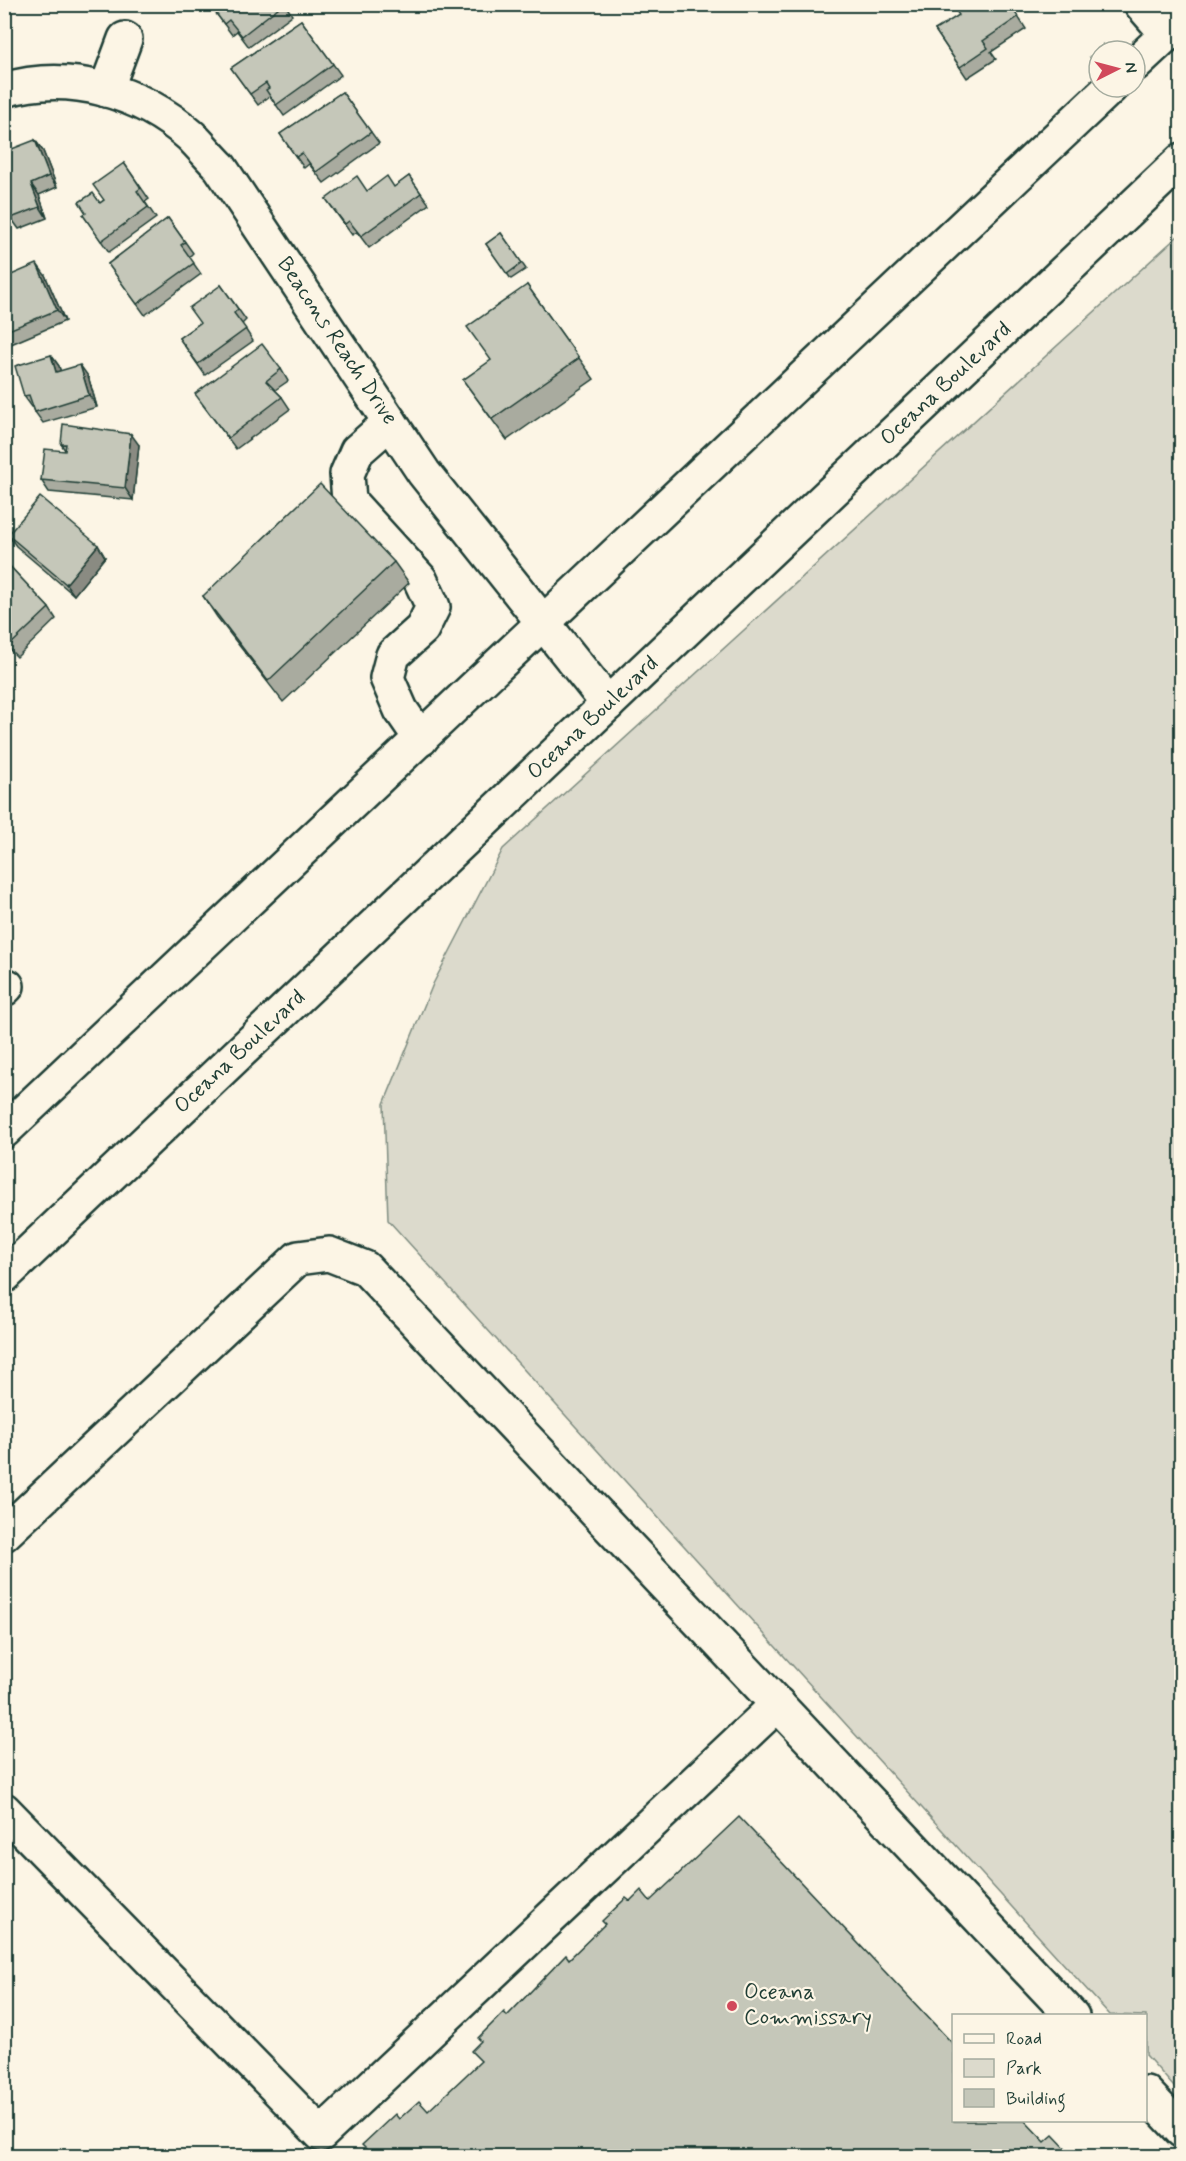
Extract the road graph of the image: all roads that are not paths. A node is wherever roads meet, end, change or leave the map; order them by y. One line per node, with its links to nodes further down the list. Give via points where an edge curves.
1 (1141, 4): 2 (main road)
2 (1174, 27): 4 (main road)
3 (124, 39): 6 (main road)
4 (1147, 53)
5 (4, 90): 6 (main road, Beacons Reach Drive, via 54,82)
6 (106, 90): 9 (main road, Beacons Reach Drive, via 156,111 190,136 220,167)
7 (1098, 99): 10 (main road)
8 (1182, 160): 11 (main road, Oceana Boulevard)
9 (390, 422): 10 (main road, Beacons Reach Drive, via 424,473); 12 (main road, via 357,451 346,474 349,501 420,579 433,608 422,629 393,656 387,678 400,710)
10 (544, 623): 11 (main road, Beacons Reach Drive); 12 (main road)
11 (608, 704): 14 (main road, Oceana Boulevard)
12 (421, 739): 13 (main road)
13 (4, 1131)
14 (4, 1276)
15 (4, 1534): 16 (main road, via 298,1258 328,1254 365,1268)
16 (778, 1704): 17 (main road, via 321,2134); 18 (main road)
17 (4, 1810)
18 (1070, 2014)
19 (1147, 2094): 20 (main road)
20 (1182, 2131)

